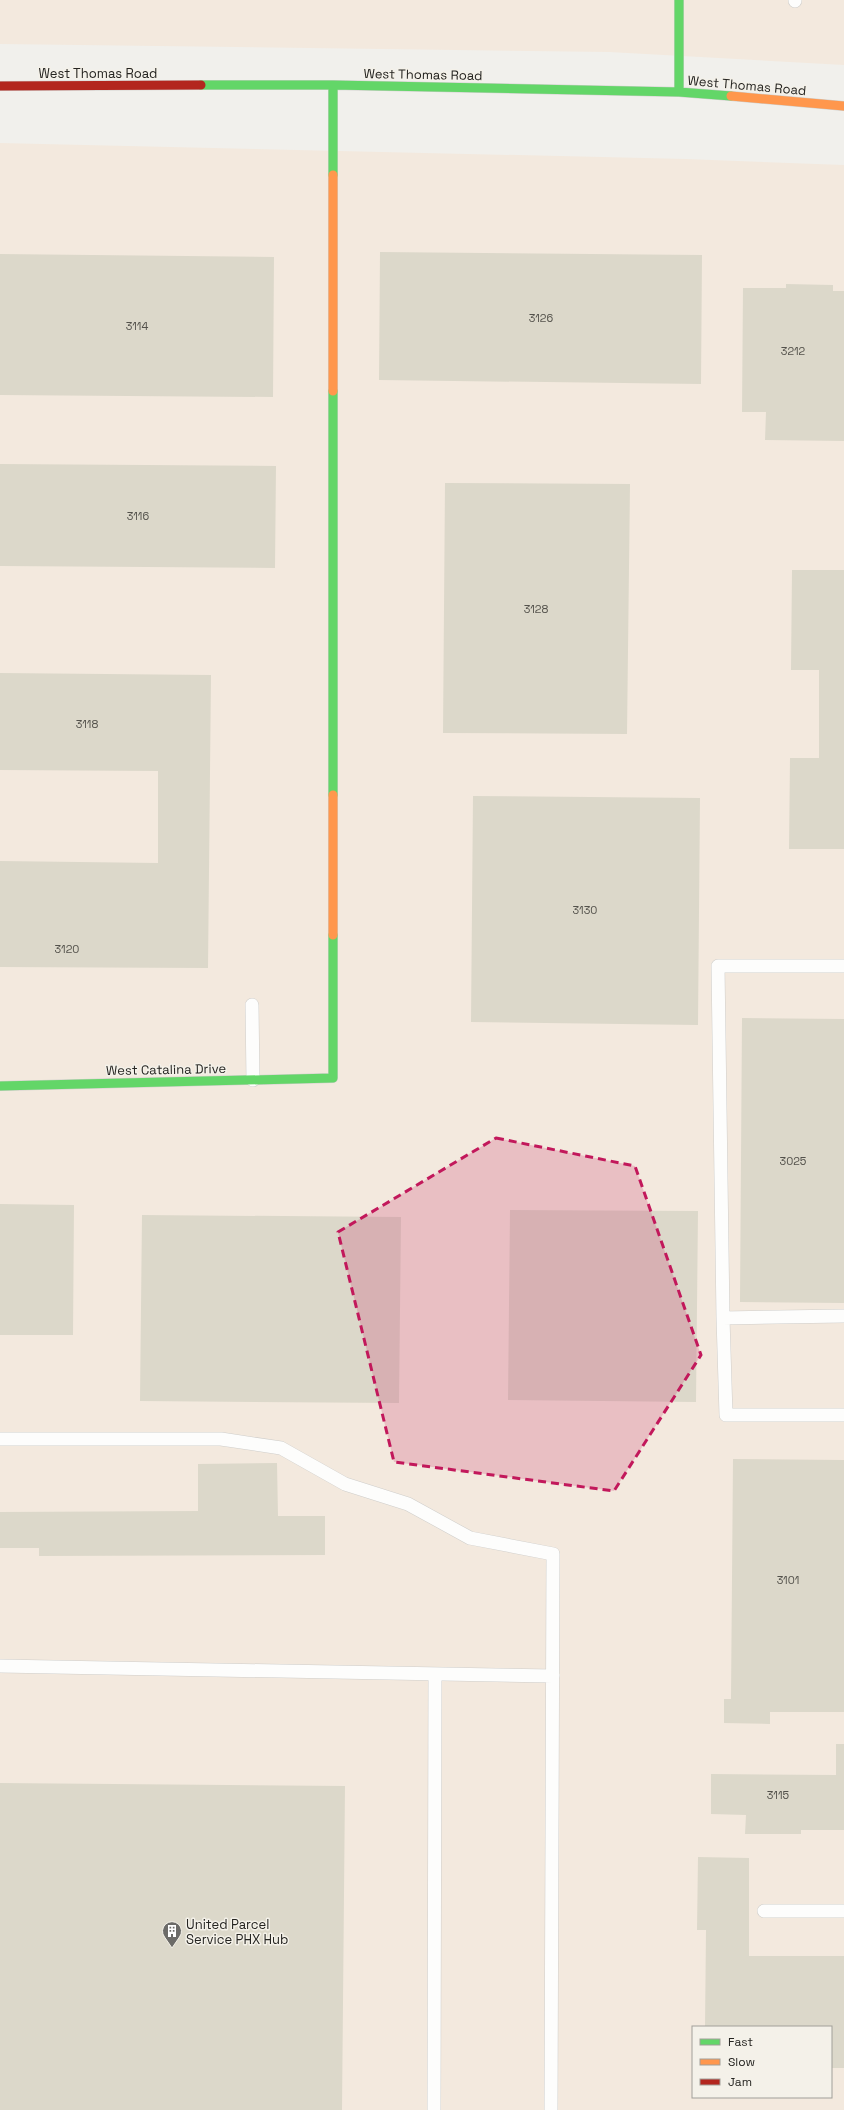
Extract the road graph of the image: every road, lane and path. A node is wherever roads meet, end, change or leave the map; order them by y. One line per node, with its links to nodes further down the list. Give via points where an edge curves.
1 (679, 0): 4 (street)
2 (333, 85): 3 (street, West Thomas Road); 4 (street, West Thomas Road); 8 (street, West Catalina Drive, via 333,1078)
3 (0, 86)
4 (679, 92): 5 (street, West Thomas Road)
5 (844, 106)
6 (844, 966): 11 (lane, via 718,966)
7 (252, 1005): 8 (lane)
8 (253, 1080): 9 (street, West Catalina Drive)
9 (0, 1086)
10 (844, 1316): 11 (lane)
11 (723, 1318): 12 (lane, via 726,1416)
12 (844, 1415)
13 (0, 1439): 16 (lane, via 221,1439 281,1448 345,1484 408,1504 470,1538 553,1554)
14 (0, 1666): 15 (lane)
15 (435, 1674): 16 (lane); 19 (lane)
16 (553, 1676): 20 (lane)
17 (844, 1910): 18 (lane)
18 (764, 1911)
19 (434, 2110)
20 (551, 2110)

